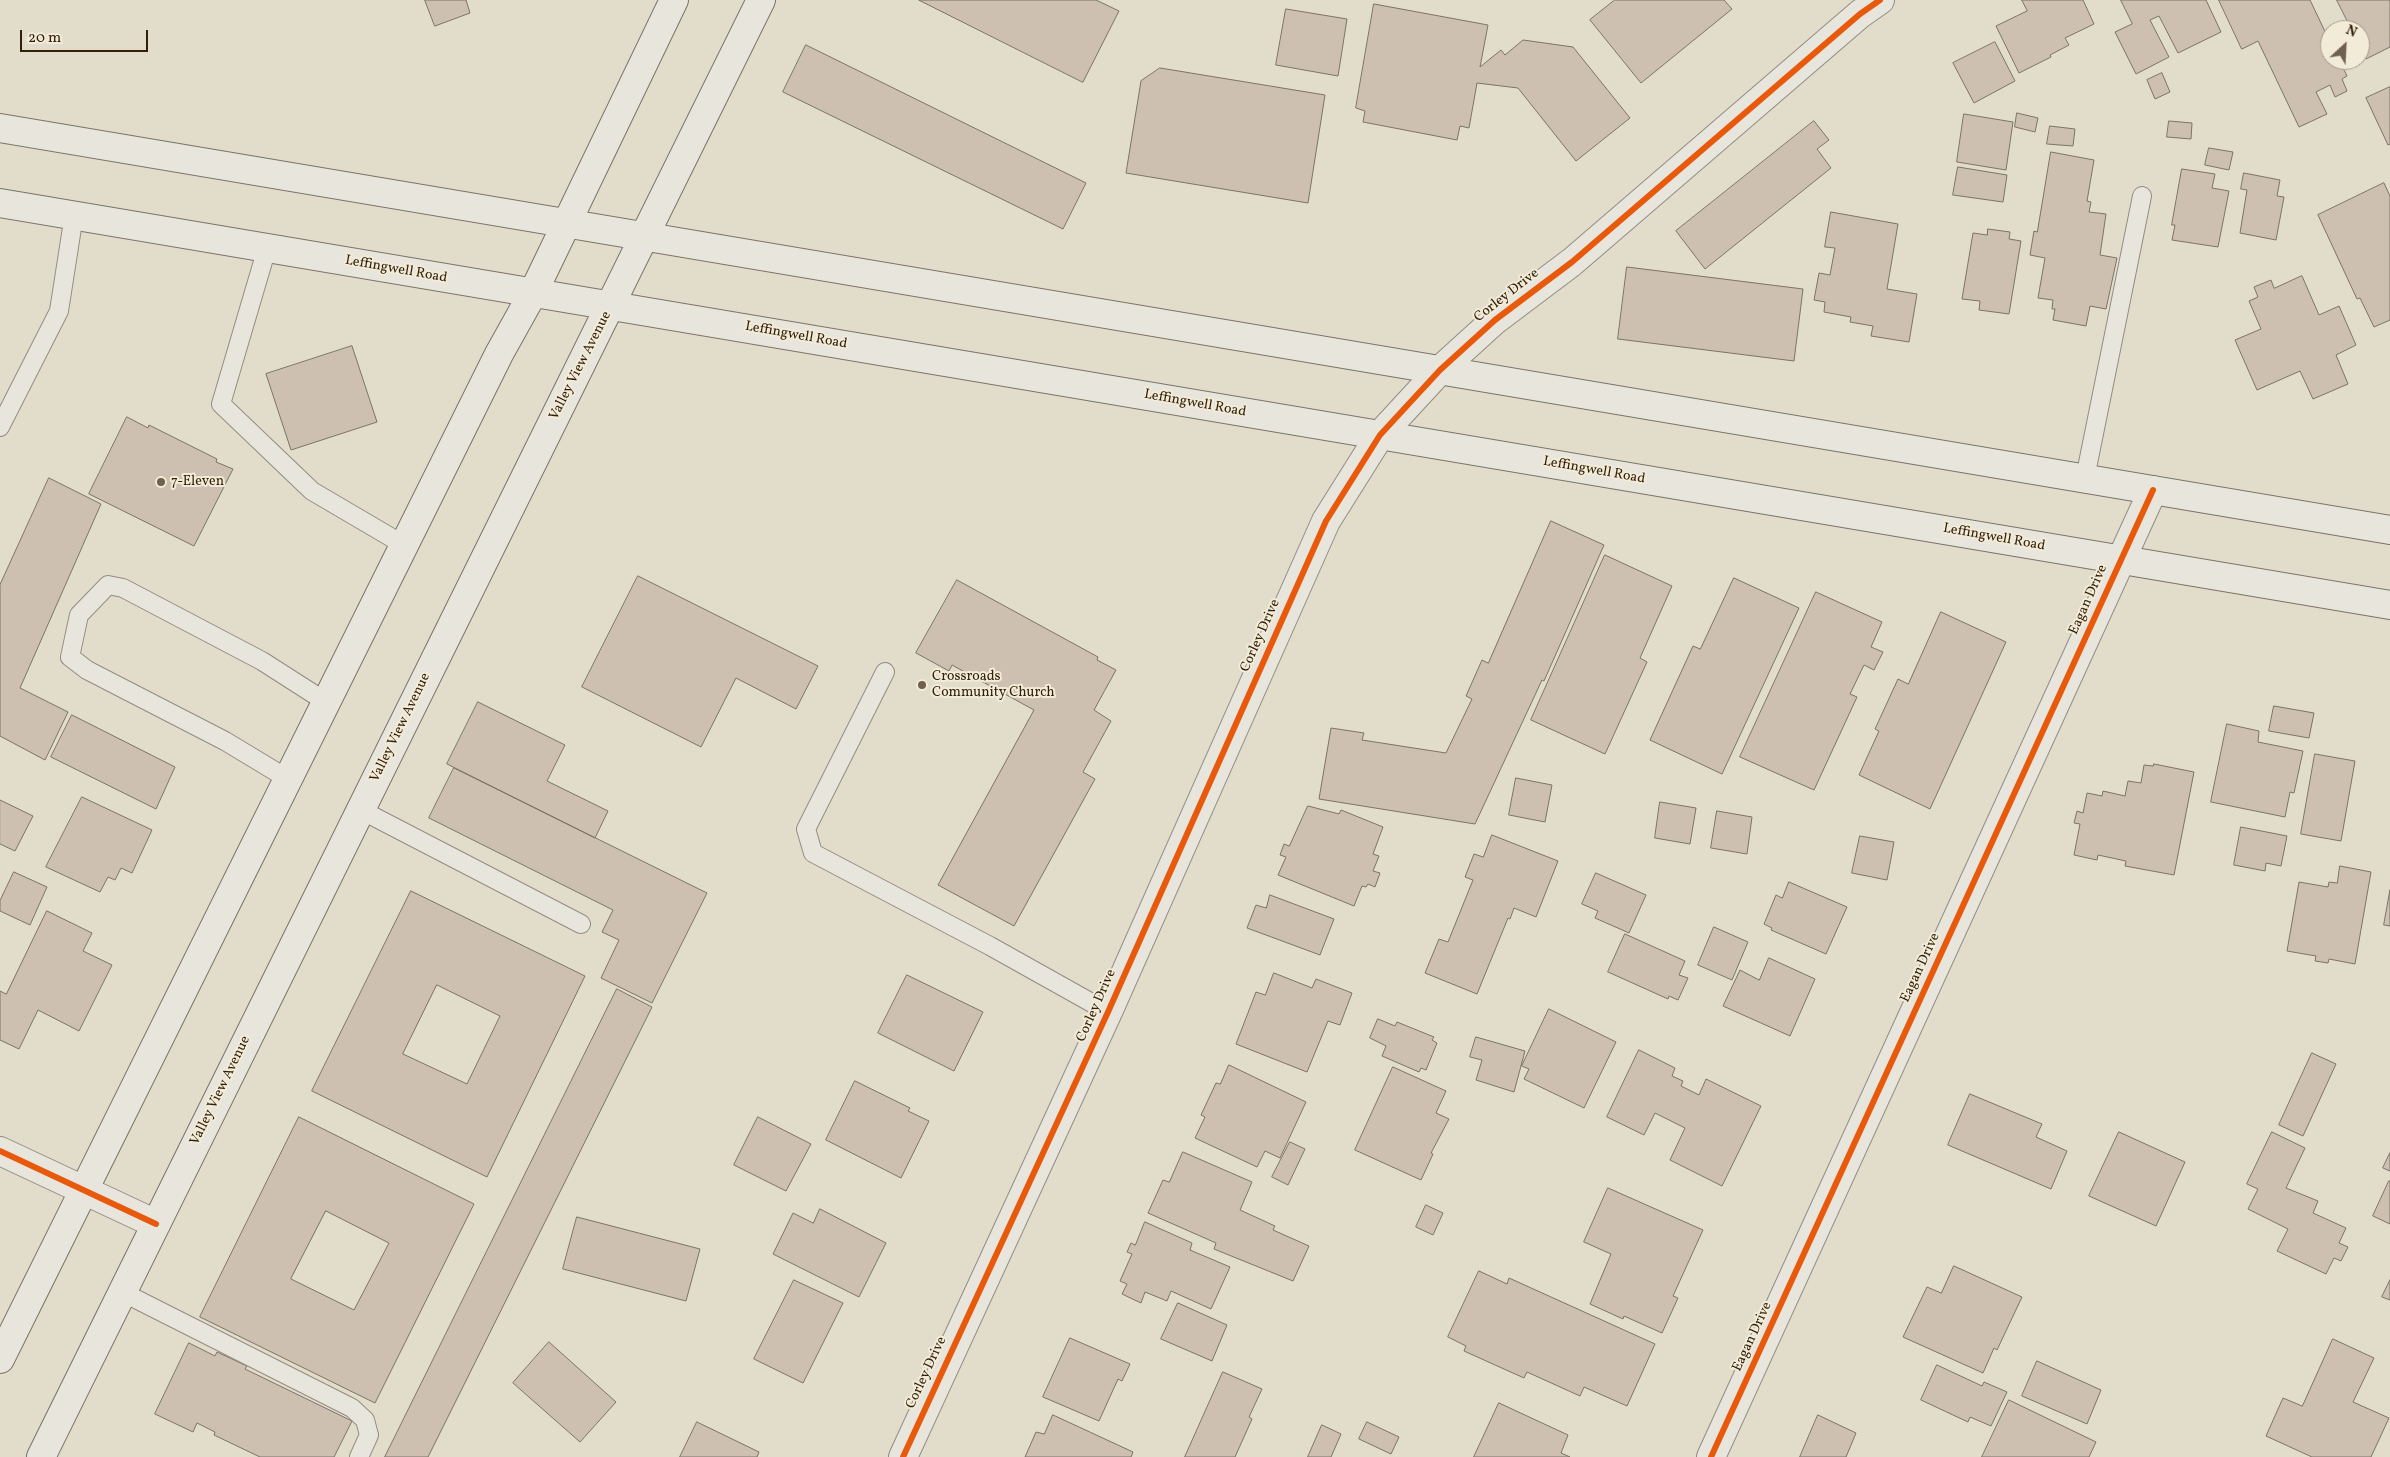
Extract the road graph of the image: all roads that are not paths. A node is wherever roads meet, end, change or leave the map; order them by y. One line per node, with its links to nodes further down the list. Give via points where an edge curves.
1 (674, 0): 8 (main road)
2 (761, 0): 9 (main road, Valley View Avenue)
3 (1863, 5): 13 (main road, Corley Drive, via 1572,262 1495,320)
4 (0, 128): 8 (main road)
5 (2142, 196): 16 (lane)
6 (0, 203): 7 (main road, Leffingwell Road)
7 (74, 215): 10 (main road, Leffingwell Road); 14 (lane, via 59,311)
8 (565, 224): 9 (main road); 11 (main road)
9 (644, 237): 12 (main road, Valley View Avenue); 13 (main road)
10 (266, 248): 11 (main road, Leffingwell Road); 19 (lane, via 221,404 312,491)
11 (533, 292): 12 (main road, Leffingwell Road); 19 (main road)
12 (611, 306): 15 (main road, Leffingwell Road); 25 (main road, Valley View Avenue)
13 (1440, 370): 15 (main road, Corley Drive); 16 (main road)
14 (0, 427)
15 (1380, 435): 20 (main road, Leffingwell Road); 27 (main road, Corley Drive, via 1326,521)
16 (2085, 478): 17 (main road)
17 (2153, 490): 18 (main road); 20 (main road, Eagan Drive)
18 (2390, 530)
19 (404, 545): 23 (main road)
20 (2121, 560): 21 (main road, Leffingwell Road); 36 (main road, Eagan Drive)
21 (2390, 605)
22 (885, 672): 27 (lane, via 806,830 813,853)
23 (326, 702): 24 (main road); 24 (lane, via 262,661 122,588 108,584 79,616 70,657 87,670 226,741)
24 (288, 779): 29 (main road)
25 (361, 810): 26 (lane); 30 (main road, Valley View Avenue)
26 (581, 924)
27 (1108, 1012): 35 (main road, Corley Drive)
28 (0, 1151): 29 (main road)
29 (84, 1191): 30 (main road); 32 (main road)
30 (156, 1224): 31 (main road, Valley View Avenue)
31 (122, 1292): 33 (main road, Valley View Avenue); 34 (lane, via 352,1408 366,1420 370,1435)
32 (0, 1359)
33 (41, 1457)
34 (359, 1457)
35 (902, 1457)
36 (1711, 1457)

